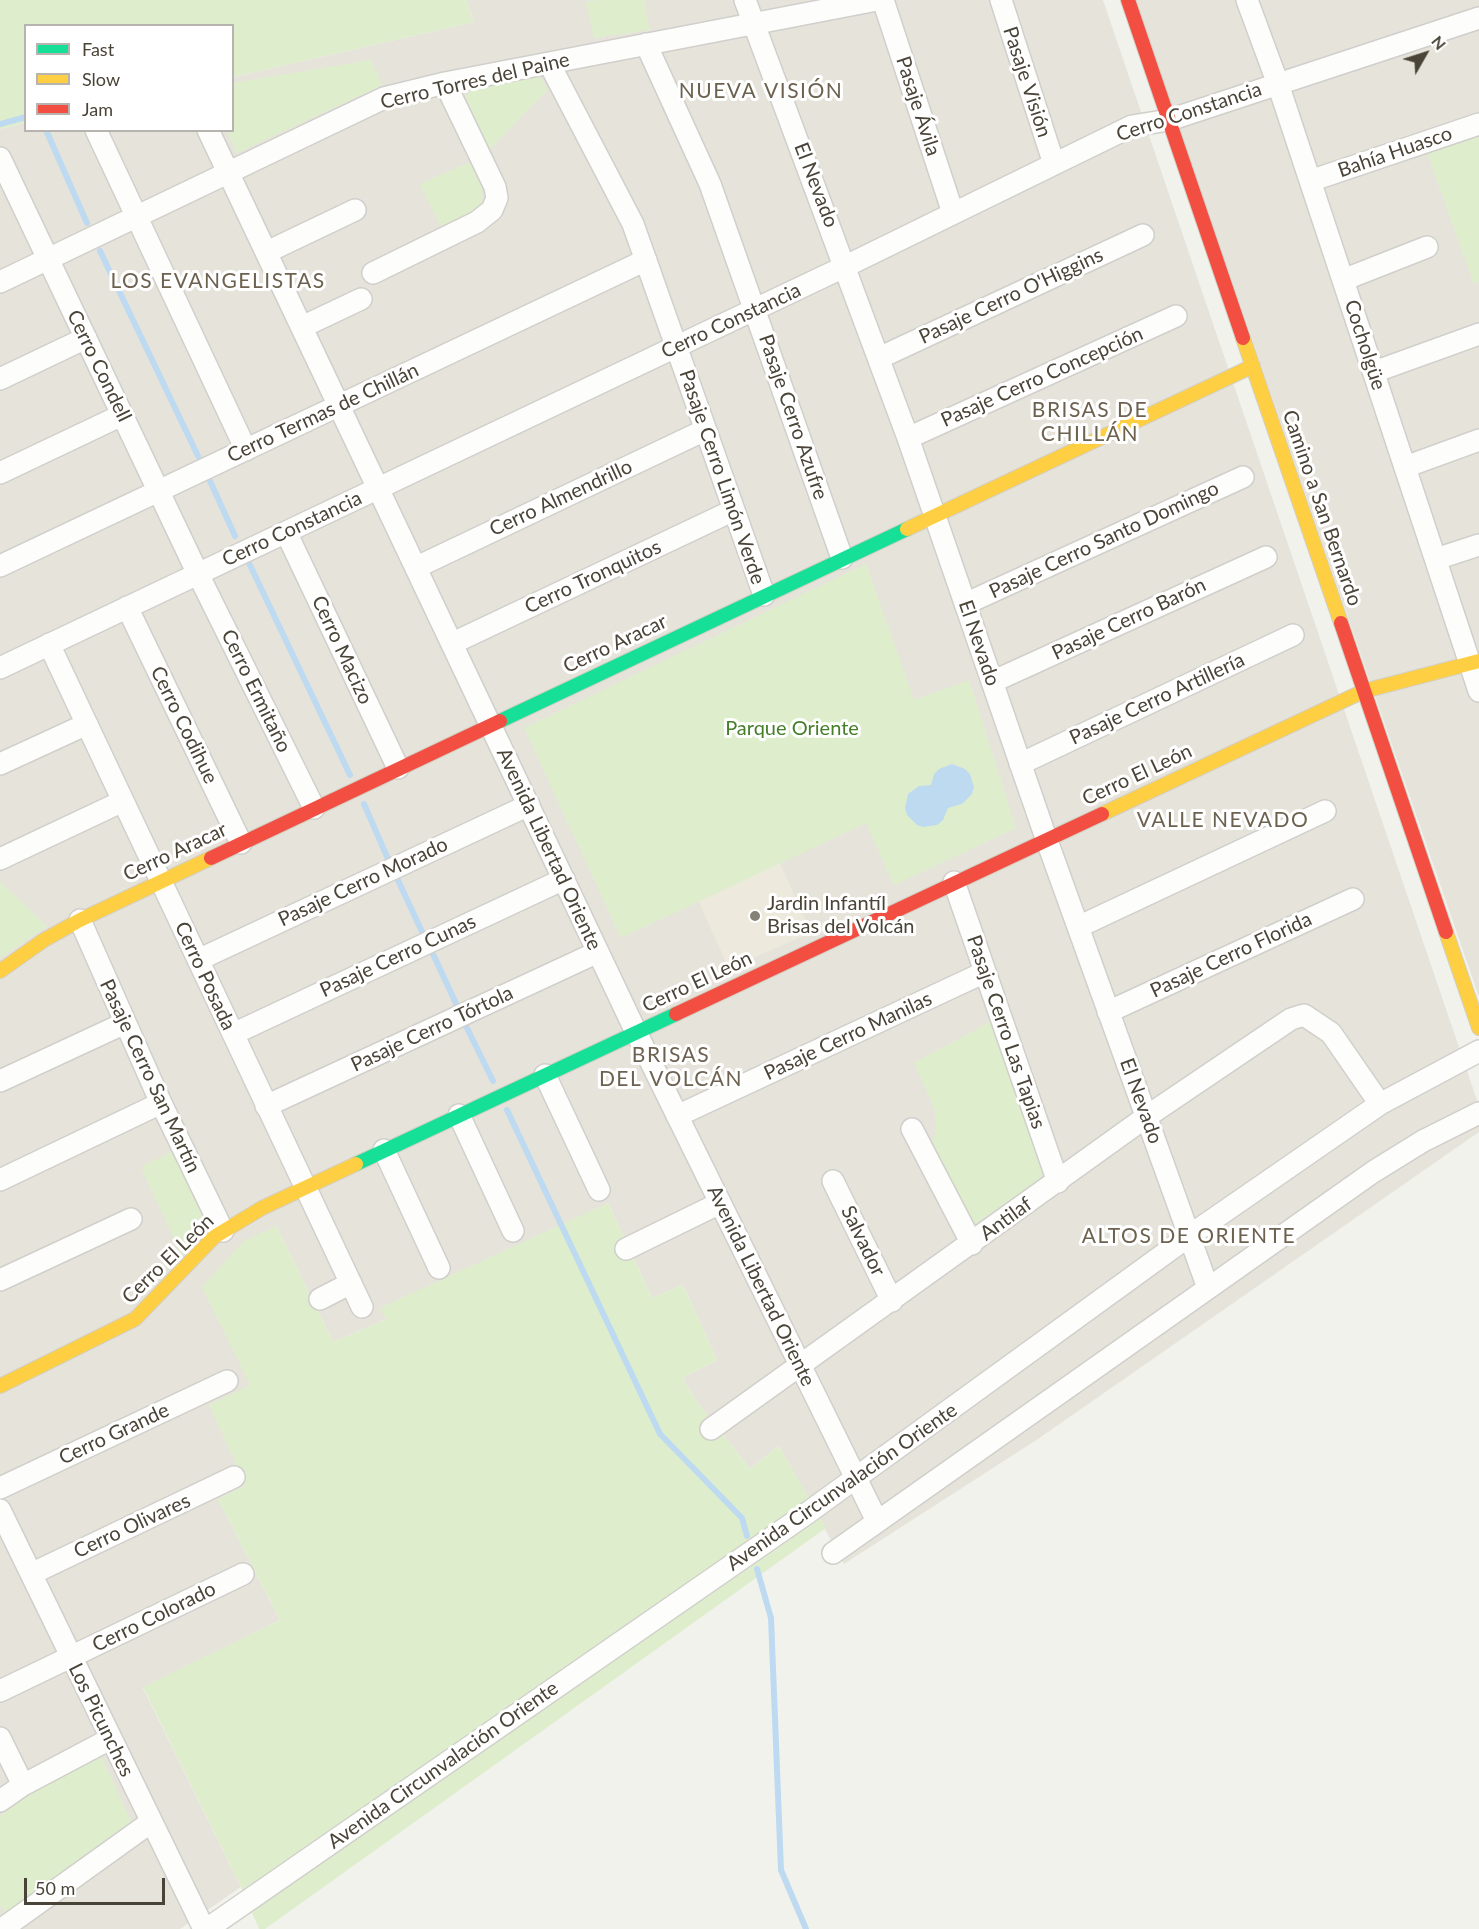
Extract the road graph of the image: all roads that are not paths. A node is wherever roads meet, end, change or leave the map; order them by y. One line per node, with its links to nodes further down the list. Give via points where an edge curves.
1 (745, 0): 8 (street, El Nevado)
2 (877, 0): 8 (street, Cerro Torres del Paine)
3 (883, 0): 22 (street, Pasaje Ávila)
4 (1001, 0): 17 (street, Pasaje Visión)
5 (1128, 0): 13 (street, Camino a San Bernardo)
6 (1247, 0): 12 (street, Cocholgüe)
7 (1479, 18): 12 (street, Cerro Constancia)
8 (754, 22): 9 (street, Cerro Torres del Paine); 29 (street, El Nevado)
9 (646, 44): 10 (street, Cerro Torres del Paine); 34 (street, Pasaje Cerro Azufre, via 710,184)
10 (549, 63): 11 (street, Cerro Torres del Paine); 28 (street, Pasaje Cerro Limón Verde, via 633,224)
11 (445, 83): 19 (street, Cerro Torres del Paine, via 384,98); 30 (street, via 497,198 492,210 477,222)
12 (1278, 84): 13 (street, Cerro Constancia); 20 (street, Cocholgüe)
13 (1169, 120): 17 (street, Cerro Constancia, via 1132,126); 41 (street, Camino a San Bernardo)
14 (1479, 124): 20 (street, Bahía Huasco)
15 (97, 132): 23 (street)
16 (209, 132): 19 (street, Avenida Libertad Oriente)
17 (1054, 164): 22 (street, Cerro Constancia)
18 (3, 172): 27 (street, Cerro Condell)
19 (228, 173): 23 (street, Cerro Torres del Paine); 26 (street, Avenida Libertad Oriente)
20 (1310, 181): 31 (street, Cocholgüe)
21 (355, 210): 26 (street)
22 (953, 213): 29 (street, Cerro Constancia)
23 (136, 216): 27 (street, Cerro Torres del Paine); 49 (street)
24 (1143, 235): 40 (street, Pasaje Cerro O'Higgins)
25 (1427, 247): 31 (street)
26 (267, 252): 36 (street, Avenida Libertad Oriente)
27 (48, 259): 32 (street, Cerro Torres del Paine); 38 (street, Cerro Condell)
28 (646, 260): 39 (street, Pasaje Cerro Limón Verde); 44 (street, Cerro Termas de Chillán)
29 (846, 266): 34 (street, Cerro Constancia); 40 (street, El Nevado)
30 (373, 273)
31 (1343, 280): 42 (street, Cocholgüe)
32 (0, 282)
33 (361, 299): 36 (street)
34 (755, 309): 39 (street, Cerro Constancia); 60 (street, Pasaje Cerro Azufre)
35 (1176, 316): 47 (street, Pasaje Cerro Concepción)
36 (302, 327): 44 (street, Avenida Libertad Oriente)
37 (1479, 334): 42 (street)
38 (86, 338): 43 (street); 45 (street, Cerro Condell)
39 (676, 347): 46 (street, Pasaje Cerro Limón Verde); 53 (street, Cerro Constancia)
40 (879, 358): 47 (street, El Nevado)
41 (1252, 366): 56 (street, Cerro Aracar); 74 (street, Camino a San Bernardo)
42 (1374, 372): 50 (street, Cocholgüe)
43 (0, 379)
44 (340, 405): 49 (street, Cerro Termas de Chillán); 53 (street, Avenida Libertad Oriente)
45 (122, 415): 51 (street); 54 (street, Cerro Condell)
46 (705, 430): 55 (street, Pasaje Cerro Limón Verde); 63 (street, Cerro Almendrillo)
47 (908, 438): 56 (street, El Nevado)
48 (1479, 440): 50 (street)
49 (246, 450): 54 (street, Cerro Termas de Chillán)
50 (1405, 467): 61 (street, Cocholgüe)
51 (0, 473)
52 (1243, 477): 66 (street, Pasaje Cerro Santo Domingo)
53 (379, 488): 57 (street, Cerro Constancia); 63 (street, Avenida Libertad Oriente)
54 (159, 491): 62 (street, Cerro Termas de Chillán); 64 (street, Cerro Condell)
55 (734, 510): 65 (street, Pasaje Cerro Limón Verde); 69 (street, Cerro Tronquitos)
56 (934, 514): 60 (street, Cerro Aracar); 66 (street, El Nevado)
57 (286, 532): 64 (street, Cerro Constancia); 80 (street, Cerro Macizo)
58 (1479, 545): 61 (street)
59 (1266, 557): 73 (street, Pasaje Cerro Barón)
60 (842, 558): 65 (street, Cerro Aracar)
61 (1436, 559): 71 (street, Cocholgüe)
62 (0, 566)
63 (417, 567): 69 (street, Avenida Libertad Oriente)
64 (198, 574): 67 (street, Cerro Constancia); 83 (street, Cerro Ermitaño)
65 (764, 595): 77 (street, Cerro Aracar)
66 (965, 604): 73 (street, El Nevado)
67 (127, 607): 70 (street, Cerro Constancia); 86 (street, Cerro Codihue)
68 (1293, 635): 79 (street, Pasaje Cerro Artillería)
69 (453, 643): 77 (street, Avenida Libertad Oriente)
70 (49, 644): 72 (street, Cerro Constancia); 76 (street, Cerro Posada)
71 (1475, 662): 74 (street, Cerro El León); 75 (street, Cocholgüe)
72 (0, 668)
73 (992, 682): 79 (street, El Nevado)
74 (1364, 691): 85 (street, Cerro El León); 100 (street, Camino a San Bernardo)
75 (1479, 691)
76 (87, 724): 78 (street); 81 (street, Cerro Posada)
77 (491, 725): 80 (street, Cerro Aracar); 82 (street, Avenida Libertad Oriente)
78 (0, 764)
79 (1020, 764): 85 (street, El Nevado)
80 (398, 768): 83 (street, Cerro Aracar)
81 (123, 801): 87 (street); 89 (street, Cerro Posada)
82 (529, 805): 88 (street, Avenida Libertad Oriente); 95 (street, Pasaje Cerro Morado)
83 (314, 808): 86 (street, Cerro Aracar)
84 (1324, 812): 93 (street)
85 (1046, 838): 90 (street, Cerro El León); 93 (street, El Nevado)
86 (241, 843): 89 (street, Cerro Aracar)
87 (0, 859)
88 (564, 879): 94 (street, Avenida Libertad Oriente); 102 (street, Pasaje Cerro Cunas)
89 (160, 881): 92 (street, Cerro Aracar); 95 (street, Cerro Posada)
90 (954, 882): 97 (street, Pasaje Cerro Las Tapias); 101 (street, Cerro El León)
91 (1353, 899): 98 (street, Pasaje Cerro Florida)
92 (80, 920): 96 (street, Cerro Aracar); 99 (street, Pasaje Cerro San Martín)
93 (1078, 927): 98 (street, El Nevado)
94 (598, 952): 101 (street, Avenida Libertad Oriente); 108 (street, Pasaje Cerro Tórtola)
95 (198, 960): 102 (street, Cerro Posada)
96 (0, 971)
97 (985, 972): 111 (street, Pasaje Cerro Manilas); 117 (street, Pasaje Cerro Las Tapias)
98 (1108, 1012): 112 (street, El Nevado)
99 (125, 1023): 105 (street); 106 (street, Pasaje Cerro San Martín)
100 (1479, 1028)
101 (636, 1032): 104 (street, Cerro El León); 111 (street, Avenida Libertad Oriente)
102 (233, 1034): 108 (street, Cerro Posada)
103 (1479, 1051): 107 (street, Avenida Circunvalación Oriente)
104 (545, 1075): 110 (street, Cerro El León); 119 (street)
105 (0, 1081)
106 (161, 1103): 115 (street); 122 (street, Pasaje Cerro San Martín)
107 (1380, 1104): 112 (street, Antilaf, via 1331,1033 1304,1015 1291,1018); 124 (street, Avenida Circunvalación Oriente)
108 (266, 1106): 118 (street, Cerro Posada)
109 (1479, 1113): 130 (street, via 1373,1172)
110 (459, 1115): 114 (street, Cerro El León); 123 (street)
111 (678, 1116): 120 (street, Avenida Libertad Oriente)
112 (1146, 1117): 117 (street, Antilaf); 124 (street, El Nevado)
113 (912, 1129): 125 (street)
114 (384, 1150): 118 (street, Cerro El León); 127 (street)
115 (0, 1180)
116 (833, 1181): 132 (street, Salvador)
117 (1058, 1182): 125 (street, Antilaf)
118 (304, 1188): 122 (street, Cerro El León, via 244,1216); 129 (street, Cerro Posada)
119 (599, 1190)
120 (720, 1203): 126 (street); 134 (street, Avenida Libertad Oriente)
121 (131, 1219): 128 (street)
122 (223, 1231): 136 (street, Cerro El León, via 135,1319)
123 (513, 1231)
124 (1189, 1236): 130 (street, El Nevado); 139 (street, Avenida Circunvalación Oriente)
125 (972, 1244): 132 (street, Antilaf)
126 (626, 1249)
127 (439, 1268)
128 (0, 1280)
129 (351, 1283): 131 (street); 133 (street, Cerro Posada)
130 (1208, 1288): 142 (street)
131 (320, 1299)
132 (892, 1301): 134 (street, Antilaf)
133 (362, 1307)
134 (801, 1365): 137 (street, Antilaf); 139 (street, Avenida Libertad Oriente)
135 (227, 1381): 140 (street, Cerro Grande)
136 (0, 1386)
137 (711, 1429)
138 (234, 1477): 144 (street, Cerro Olivares)
139 (856, 1478): 142 (street, Avenida Libertad Oriente); 154 (street, Avenida Circunvalación Oriente)
140 (0, 1488)
141 (0, 1510): 144 (street, Los Picunches)
142 (877, 1521): 143 (street)
143 (833, 1553)
144 (31, 1574): 146 (street, Los Picunches)
145 (243, 1574): 146 (street, Cerro Colorado)
146 (70, 1657): 147 (street, Cerro Colorado); 149 (street, Los Picunches)
147 (0, 1691)
148 (0, 1738): 150 (street)
149 (110, 1739): 150 (street); 152 (street, Los Picunches)
150 (23, 1785): 151 (street)
151 (0, 1801)
152 (151, 1822): 153 (street); 154 (street, Los Picunches)
153 (2, 1929)
154 (205, 1929)

